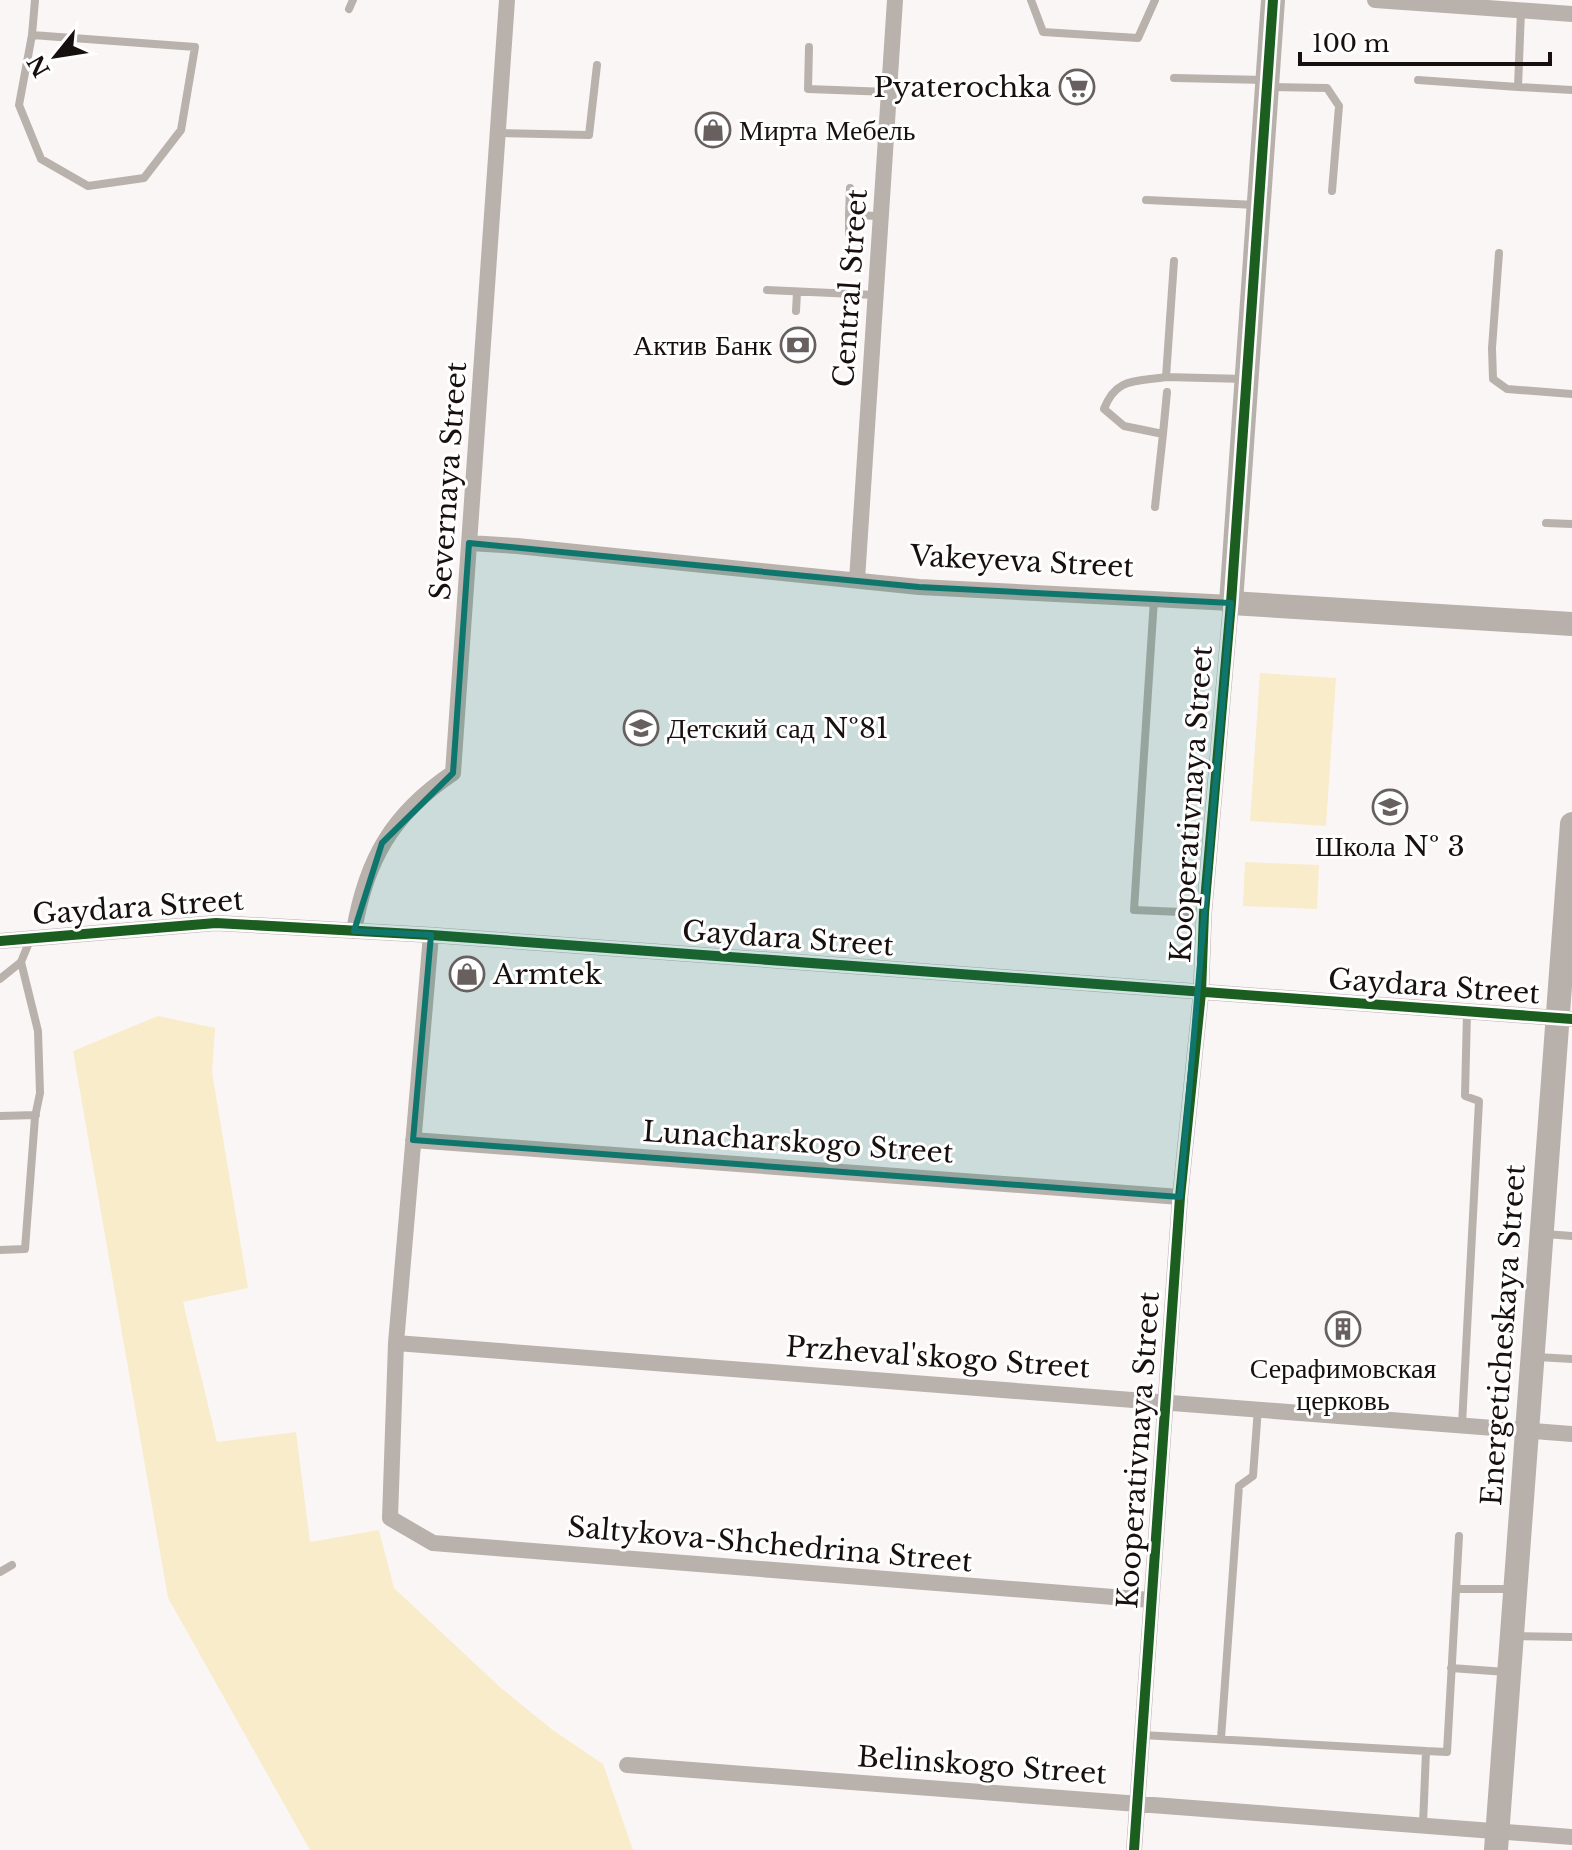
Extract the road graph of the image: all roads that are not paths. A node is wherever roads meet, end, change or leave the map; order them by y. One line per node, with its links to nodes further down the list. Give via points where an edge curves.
1 (35, 0): 10 (lane)
2 (507, 0): 19 (street, Severnaya Street)
3 (895, 0): 18 (street, Central Street)
4 (1031, 0): 5 (lane, via 1043,32 1138,38)
5 (1155, 0)
6 (1273, 0): 15 (street, Kooperativnaya Street)
7 (1375, 0): 8 (street)
8 (1521, 11): 9 (street); 16 (lane)
9 (1572, 14)
10 (32, 35): 10 (lane, via 195,47 181,130 144,178 88,186 41,159 19,105)
11 (809, 47): 18 (lane, via 808,89)
12 (597, 65): 19 (lane, via 589,135)
13 (1174, 78): 15 (lane)
14 (1418, 80): 16 (lane)
15 (1266, 83): 21 (lane, via 1327,88 1339,106); 23 (street, Kooperativnaya Street)
16 (1518, 87): 17 (lane)
17 (1572, 90)
18 (889, 92): 25 (street, Central Street)
19 (498, 133): 41 (street, Severnaya Street)
20 (850, 188): 24 (lane)
21 (1332, 191)
22 (1146, 200): 23 (lane)
23 (1258, 205): 34 (street, Kooperativnaya Street)
24 (849, 215): 25 (lane); 26 (lane)
25 (880, 216): 31 (street, Central Street)
26 (849, 233)
27 (1499, 253): 36 (lane, via 1493,379 1507,389)
28 (1174, 261): 33 (lane)
29 (767, 290): 30 (lane)
30 (797, 292): 31 (lane); 32 (lane)
31 (875, 295): 42 (street, Central Street)
32 (796, 311)
33 (1166, 377): 34 (lane); 37 (lane, via 1121,385 1110,392 1104,409 1124,426)
34 (1246, 379): 44 (street, Kooperativnaya Street)
35 (1167, 392): 37 (lane)
36 (1572, 394)
37 (1163, 434): 38 (lane)
38 (1155, 507)
39 (1546, 523): 40 (lane)
40 (1572, 524)
41 (469, 543): 42 (street, Vakeyeva Street); 48 (street, Severnaya Street, via 453,773 431,788 382,843 364,883)
42 (857, 580): 43 (street, Vakeyeva Street)
43 (1154, 599): 44 (street, Vakeyeva Street); 47 (lane, via 1134,910)
44 (1231, 603): 45 (street, Vakeyeva Street); 47 (street, Kooperativnaya Street)
45 (1572, 624)
46 (1572, 824): 56 (street, Energeticheskaya Street)
47 (1204, 913): 54 (street, Kooperativnaya Street)
48 (354, 931): 49 (street, Gaydara Street); 50 (street, Gaydara Street, via 216,923)
49 (431, 935): 54 (street, Gaydara Street); 59 (street)
50 (30, 940): 51 (street, Gaydara Street); 52 (lane)
51 (0, 941)
52 (21, 962): 53 (lane); 57 (lane, via 38,1031)
53 (0, 979)
54 (1201, 993): 55 (street, Gaydara Street); 60 (street, Kooperativnaya Street)
55 (1467, 1012): 56 (street, Gaydara Street); 69 (lane, via 1465,1096 1479,1101)
56 (1564, 1019): 61 (street, Energeticheskaya Street)
57 (36, 1115): 58 (lane); 63 (lane, via 25,1249)
58 (0, 1116)
59 (413, 1140): 60 (street, Lunacharskogo Street); 64 (street)
60 (1180, 1197): 67 (street, Kooperativnaya Street)
61 (1541, 1234): 62 (lane); 65 (street, Energeticheskaya Street)
62 (1572, 1236)
63 (0, 1250)
64 (396, 1343): 67 (street, Przheval'skogo Street); 77 (street, Saltykova-Shchedrina Street, via 390,1518 433,1543)
65 (1532, 1356): 66 (lane); 70 (street, Energeticheskaya Street)
66 (1572, 1359)
67 (1165, 1401): 68 (street, Przheval'skogo Street); 77 (street, Kooperativnaya Street)
68 (1258, 1408): 69 (street, Przheval'skogo Street); 83 (lane, via 1253,1476 1239,1486)
69 (1462, 1426): 70 (street, Przheval'skogo Street)
70 (1527, 1431): 71 (street, Przheval'skogo Street); 76 (street, Energeticheskaya Street)
71 (1572, 1434)
72 (1459, 1536): 75 (lane)
73 (12, 1565): 74 (lane)
74 (0, 1572)
75 (1456, 1589): 76 (lane); 80 (lane)
76 (1515, 1589): 78 (street, Energeticheskaya Street)
77 (1151, 1600): 82 (street, Kooperativnaya Street)
78 (1512, 1636): 79 (lane); 81 (street, Energeticheskaya Street)
79 (1572, 1637)
80 (1451, 1668): 81 (lane); 84 (lane, via 1447,1752)
81 (1509, 1672): 89 (street, Energeticheskaya Street)
82 (1142, 1735): 83 (lane); 86 (street, Kooperativnaya Street)
83 (1221, 1739): 84 (lane)
84 (1426, 1751): 87 (lane)
85 (627, 1765): 86 (street, Belinskogo Street)
86 (1137, 1803): 87 (street, Belinskogo Street); 90 (street, Kooperativnaya Street)
87 (1423, 1826): 89 (street, Belinskogo Street)
88 (1572, 1837): 89 (street, Belinskogo Street)
89 (1497, 1841)
90 (1134, 1850)

